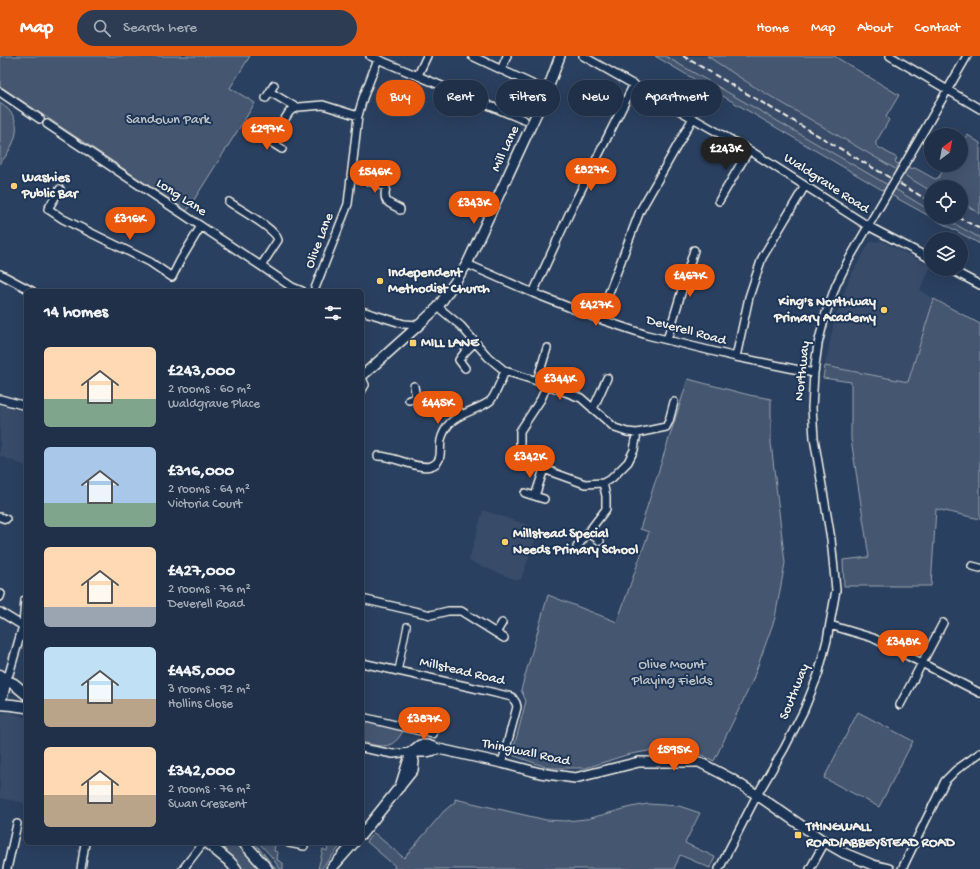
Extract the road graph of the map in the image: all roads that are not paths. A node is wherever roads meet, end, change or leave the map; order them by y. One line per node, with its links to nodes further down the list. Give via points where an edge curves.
1 (370, 56): 9 (street)
2 (427, 56): 11 (street)
3 (472, 56): 10 (street)
4 (507, 56): 10 (street)
5 (560, 56): 13 (street, Mill Lane)
6 (583, 56): 14 (street, Waldgrave Road)
7 (890, 56): 16 (street)
8 (967, 56): 16 (street, Northway)
9 (378, 59): 11 (street); 21 (street, Olive Lane, via 362,98)
10 (501, 70): 12 (street)
11 (418, 76): 26 (street)
12 (523, 80)
13 (551, 80)
14 (631, 82)
15 (631, 90): 50 (street)
16 (948, 90): 20 (street); 39 (street, Northway, bridge)
17 (0, 92): 25 (street)
18 (266, 98): 19 (street, via 272,88)
19 (297, 108): 21 (street, via 323,105); 29 (street, via 290,111)
20 (980, 109)
21 (358, 116): 32 (street, Olive Lane)
22 (535, 116): 42 (street, Mill Lane)
23 (690, 116): 24 (street, Waldgrave Road)
24 (693, 118): 31 (street, Waldgrave Road); 53 (street, via 640,211)
25 (40, 119)
26 (524, 120)
27 (47, 124): 38 (street, Long Lane)
28 (263, 137): 29 (street)
29 (270, 142): 30 (street)
30 (282, 149)
31 (749, 150): 33 (street, Waldgrave Road); 35 (street)
32 (351, 175): 37 (street, via 386,187 385,199); 49 (street, Olive Lane, via 348,204)
33 (805, 186): 39 (street, Waldgrave Road); 58 (street, via 762,258 749,297)
34 (60, 189): 38 (street, via 48,209 150,262 172,277)
35 (719, 201)
36 (229, 202): 43 (street, via 277,236 278,240)
37 (400, 210)
38 (201, 226): 43 (street, Long Lane)
39 (868, 226): 41 (street, Waldgrave Road); 61 (street, Northway, via 836,285 825,316)
40 (694, 250): 55 (street)
41 (924, 255)
42 (467, 264): 50 (street, Deverell Road); 51 (street, Mill Lane)
43 (261, 266): 48 (street, Long Lane)
44 (0, 274): 47 (street)
45 (963, 276): 46 (street)
46 (980, 285)
47 (28, 289)
48 (297, 289)
49 (315, 289)
50 (533, 293): 53 (street, Deverell Road)
51 (438, 307): 54 (street, Mill Lane); 56 (street, via 461,326)
52 (364, 312): 54 (street)
53 (599, 319): 55 (street, Deverell Road)
54 (419, 326): 62 (street, Mill Lane)
55 (667, 340): 58 (street, Deverell Road)
56 (475, 342): 59 (street, via 456,362); 60 (street)
57 (547, 348): 64 (street)
58 (736, 357): 61 (street, Deverell Road)
59 (465, 368)
60 (505, 371): 64 (street); 73 (street, via 491,400)
61 (814, 373): 86 (street, Northway, via 814,438 831,539)
62 (364, 375)
63 (607, 378): 71 (street)
64 (537, 381): 65 (street)
65 (547, 385): 71 (street, via 581,398); 76 (street, via 520,431 519,440 520,449 525,456 532,464)
66 (414, 386): 73 (street, via 413,399 432,399 451,404)
67 (0, 399): 69 (street)
68 (674, 402): 72 (street)
69 (24, 405)
70 (665, 407): 72 (street)
71 (593, 409): 74 (street, via 615,428)
72 (672, 412): 74 (street, via 666,427)
73 (461, 415): 75 (street, via 445,431 441,440 441,454 432,466 420,467 386,456)
74 (637, 433): 77 (street, via 634,450 628,462)
75 (378, 456)
76 (544, 469): 77 (street, via 585,484); 79 (street)
77 (603, 483): 81 (street, via 606,509)
78 (525, 493): 79 (street)
79 (535, 496): 80 (street)
80 (544, 499)
81 (588, 532): 82 (street); 83 (street)
82 (600, 541)
83 (577, 547)
84 (972, 566): 85 (street)
85 (980, 568)
86 (836, 590): 92 (street, Southway)
87 (364, 599): 95 (street, via 431,615 448,611 461,612)
88 (0, 612): 93 (street)
89 (24, 613): 93 (street)
90 (502, 623): 95 (street)
91 (943, 623): 98 (street)
92 (830, 625): 98 (street, via 873,638); 115 (street, Southway, via 818,674 804,710)
93 (23, 626): 100 (street, via 9,674)
94 (407, 626): 99 (street)
95 (496, 634): 96 (street)
96 (504, 638)
97 (364, 663): 99 (street, Millstead Road)
98 (922, 664): 104 (street); 107 (street)
99 (398, 671): 114 (street, Millstead Road, via 512,697 517,707)
100 (2, 677): 101 (main road); 105 (main road, via 4,687)
101 (14, 684): 102 (street); 103 (main road)
102 (24, 686)
103 (24, 692)
104 (980, 693)
105 (0, 700)
106 (0, 704): 108 (main road)
107 (900, 705)
108 (24, 707)
109 (364, 717): 110 (street, via 433,734)
110 (436, 722)
111 (364, 748): 112 (street, via 393,754)
112 (411, 752): 114 (street, Thingwall Road, via 420,745 430,745); 117 (street, via 413,770)
113 (980, 753): 135 (street, via 944,781)
114 (502, 763): 115 (street, Thingwall Road, via 540,773 575,778 639,762 698,762)
115 (757, 795): 118 (street, Thingwall Road); 132 (street, Southway)
116 (17, 824): 126 (street)
117 (364, 832)
118 (825, 842): 133 (street); 134 (street, Thingwall Road, via 858,860)
119 (85, 845): 127 (street)
120 (201, 845): 128 (street)
121 (209, 845): 129 (main road)
122 (246, 845): 130 (main road)
123 (288, 845): 125 (street)
124 (352, 845): 131 (street)
125 (304, 846)
126 (7, 869)
127 (81, 869)
128 (183, 869)
129 (236, 869)
130 (267, 869)
131 (331, 869)
132 (719, 869)
133 (810, 869)
134 (889, 869)
135 (902, 869)

